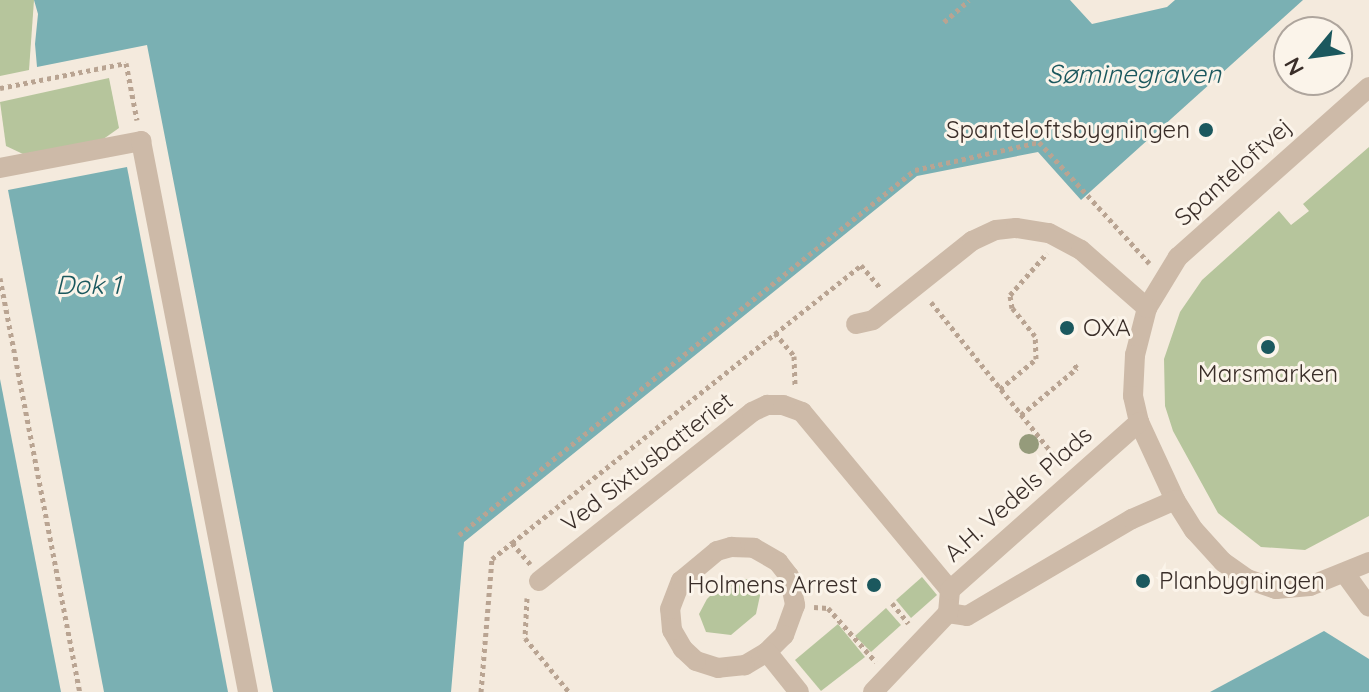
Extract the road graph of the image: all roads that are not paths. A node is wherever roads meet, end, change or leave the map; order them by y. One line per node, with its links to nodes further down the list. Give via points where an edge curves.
1 (1369, 87): 3 (street, Spanteloftvej, via 1178,257)
2 (0, 168): 15 (street, via 141,141)
3 (1147, 308): 4 (street, via 1081,250 1049,233 1016,228 972,241 873,320); 5 (street, via 1135,355 1133,396)
4 (856, 324)
5 (1139, 422): 6 (street); 10 (street, A.H. Vedels Plads)
6 (1175, 500): 8 (street, via 1223,562 1247,579 1276,589); 12 (street, via 1132,519 967,616)
7 (1369, 562): 8 (street)
8 (1346, 575): 11 (street)
9 (540, 580): 10 (street, Ved Sixtusbatteriet, via 752,412 783,405 802,412)
10 (950, 590): 12 (street, A.H. Vedels Plads)
11 (1369, 607)
12 (948, 613): 14 (street)
13 (767, 652): 13 (street, via 745,665 718,668 696,661 672,630 670,609 681,581 717,551 754,548 785,570 795,605 784,635); 16 (street)
14 (871, 691)
15 (248, 692)
16 (799, 692)

